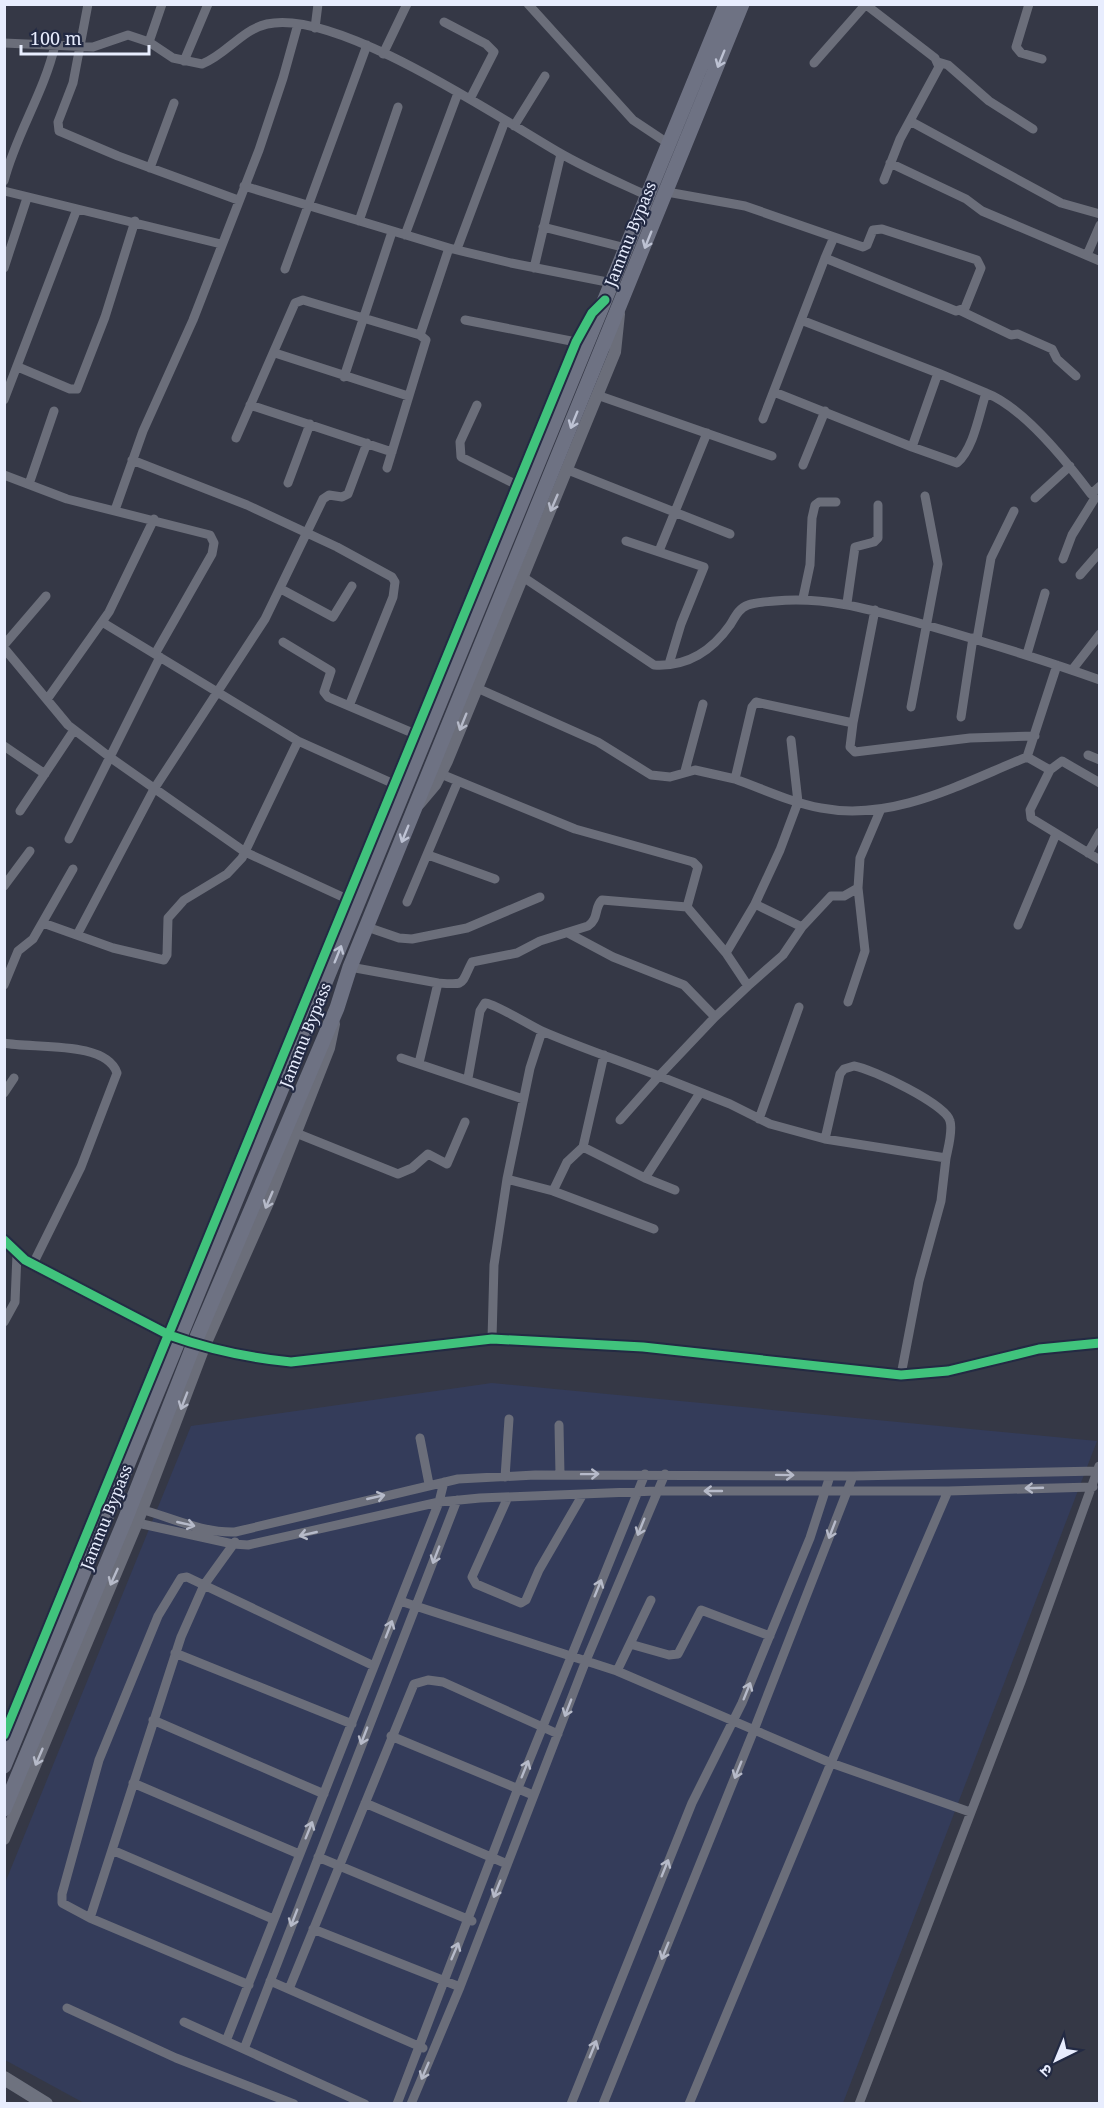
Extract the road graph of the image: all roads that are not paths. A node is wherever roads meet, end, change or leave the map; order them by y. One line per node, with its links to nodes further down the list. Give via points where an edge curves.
1 (88, 4): 18 (street)
2 (162, 4): 14 (street)
3 (208, 4): 21 (street)
4 (318, 4): 13 (street)
5 (407, 4): 19 (street)
6 (528, 4): 32 (street, via 627,114)
7 (726, 4): 32 (highway, Jammu Bypass)
8 (742, 4): 40 (highway, Jammu Bypass, one-way to 40)
9 (1029, 4): 20 (street, via 1016,47)
10 (865, 5): 22 (street); 23 (street)
11 (444, 22): 26 (street, via 494,52)
12 (298, 24): 13 (street); 21 (street, via 269,23 255,28 210,61); 38 (street, via 274,106)
13 (315, 28): 17 (street)
14 (149, 42): 18 (street, via 128,35 102,46); 21 (street)
15 (4, 43): 16 (street)
16 (55, 45): 18 (street); 37 (street, via 45,82)
17 (367, 45): 19 (street); 44 (street)
18 (81, 46): 35 (street, via 58,122 60,131)
19 (383, 54): 25 (street)
20 (1042, 60)
21 (184, 61)
22 (938, 62): 29 (street, via 934,79); 31 (street, via 948,65 989,101)
23 (814, 63)
24 (545, 76): 30 (street)
25 (458, 93): 26 (street); 52 (street)
26 (470, 99): 30 (street)
27 (174, 103): 35 (street)
28 (398, 107): 48 (street)
29 (910, 121): 34 (street); 46 (street, via 1061,203)
30 (509, 124): 33 (street); 55 (street)
31 (1033, 129)
32 (669, 144): 41 (highway, Jammu Bypass)
33 (561, 154): 41 (street); 50 (street)
34 (890, 163): 36 (street); 57 (street, via 982,210)
35 (150, 168): 43 (street)
36 (884, 180)
37 (4, 181)
38 (244, 186): 43 (street); 44 (street)
39 (4, 191): 42 (street)
40 (667, 192): 53 (street, via 733,202); 65 (highway, Jammu Bypass, one-way to 65)
41 (648, 196): 56 (highway, Jammu Bypass)
42 (27, 198): 45 (street); 60 (street)
43 (238, 200): 54 (street)
44 (306, 206): 48 (street); 61 (street)
45 (77, 209): 47 (street); 73 (street)
46 (1100, 214)
47 (135, 221): 54 (street); 73 (street, via 77,389)
48 (359, 221): 51 (street)
49 (1100, 225): 57 (street)
50 (543, 227): 56 (street); 62 (street)
51 (392, 232): 52 (street); 67 (street)
52 (405, 235): 55 (street)
53 (834, 237): 58 (street); 66 (street, via 864,247 873,230 882,229 977,260 981,268)
54 (221, 244): 94 (street, via 193,320)
55 (453, 248): 62 (street); 70 (street)
56 (627, 248): 63 (highway, Jammu Bypass)
57 (1087, 255): 59 (street)
58 (825, 258): 66 (street); 69 (street)
59 (1100, 261)
60 (4, 268)
61 (285, 268)
62 (534, 268): 63 (street)
63 (612, 282): 64 (highway, Jammu Bypass)
64 (605, 300): 71 (street, via 592,313); 230 (highway, Jammu Bypass, one-way to 64)
65 (619, 310): 79 (street, via 615,352); 160 (highway, Jammu Bypass, one-way to 160)
66 (961, 311): 75 (street, via 1011,335 1018,334 1053,349 1055,356)
67 (363, 319): 70 (street); 72 (street, via 298,300); 76 (street)
68 (465, 320): 71 (street)
69 (801, 320): 74 (street); 77 (street)
70 (420, 335): 80 (street, via 425,337 426,344)
71 (576, 342): 102 (street)
72 (275, 353): 76 (street); 82 (street)
73 (18, 367): 81 (street)
74 (938, 373): 78 (street); 91 (street)
75 (1076, 376)
76 (344, 377): 80 (street)
77 (774, 392): 85 (street); 86 (street)
78 (986, 393): 91 (street, via 965,454 957,464); 96 (street, via 1006,403)
79 (597, 395): 88 (street); 98 (street)
80 (408, 396): 92 (street)
81 (4, 400)
82 (250, 405): 87 (street); 89 (street)
83 (477, 405): 102 (street, via 459,453)
84 (54, 411): 101 (street)
85 (825, 411): 91 (street); 95 (street)
86 (763, 419)
87 (310, 424): 90 (street); 100 (street)
88 (707, 433): 93 (street); 111 (street)
89 (236, 438)
90 (367, 443): 92 (street); 113 (street, via 348,494 325,497)
91 (912, 447)
92 (392, 452): 97 (street)
93 (772, 456)
94 (132, 460): 109 (street); 113 (street)
95 (803, 465)
96 (1070, 466): 105 (street); 106 (street)
97 (387, 468)
98 (568, 470): 111 (street); 120 (street, one-way to 120)
99 (4, 475): 101 (street)
100 (288, 483)
101 (29, 484): 109 (street, via 67,499)
102 (517, 485): 149 (street)
103 (1100, 486): 106 (street)
104 (925, 496): 129 (street, via 938,564)
105 (1035, 498)
106 (1095, 498): 118 (street, via 1072,535)
107 (836, 502): 125 (street, via 819,502 815,507)
108 (878, 505): 126 (street, via 878,538 855,547)
109 (115, 510): 112 (street)
110 (1014, 511): 131 (street, via 993,551)
111 (675, 513): 114 (street); 116 (street)
112 (154, 519): 128 (street); 135 (street, via 205,533 214,543 212,554)
113 (307, 532): 122 (street); 144 (street, via 386,573 395,582 393,597)
114 (730, 534)
115 (626, 541): 116 (street)
116 (659, 551): 136 (street, via 704,567)
117 (1100, 552): 119 (street)
118 (1063, 559)
119 (1080, 575)
120 (523, 577): 136 (street, via 648,663); 140 (street)
121 (352, 586): 122 (street, via 333,617)
122 (281, 589): 141 (street)
123 (1044, 593): 134 (street)
124 (46, 596): 133 (street)
125 (803, 598): 126 (street); 136 (street, via 744,607 704,653)
126 (847, 603): 127 (street)
127 (875, 610): 129 (street); 147 (street)
128 (102, 622): 135 (street); 142 (street)
129 (927, 626): 131 (street); 145 (street)
130 (1100, 634): 138 (street)
131 (975, 639): 134 (street); 146 (street)
132 (283, 642): 144 (street, via 331,671 324,692)
133 (4, 646): 142 (street)
134 (1027, 654): 137 (street)
135 (158, 655): 141 (street); 156 (street)
136 (669, 664)
137 (1057, 665): 138 (street); 150 (street)
138 (1072, 670): 139 (street)
139 (1100, 680)
140 (477, 688): 159 (street, via 598,742 651,776 670,777); 160 (street, one-way to 160)
141 (218, 692): 152 (street); 166 (street)
142 (48, 698): 148 (street)
143 (703, 704): 159 (street)
144 (349, 706): 149 (street)
145 (911, 707)
146 (961, 717)
147 (853, 723): 150 (street, via 850,747 855,752 970,738); 162 (street, via 756,702)
148 (74, 730): 156 (street); 161 (street)
149 (416, 734): 165 (street)
150 (1035, 736): 155 (street)
151 (791, 740): 167 (street)
152 (298, 741): 165 (street); 174 (street)
153 (4, 746): 161 (street)
154 (1088, 755): 157 (street)
155 (1027, 757): 158 (street); 169 (street, via 904,806)
156 (111, 758): 166 (street); 172 (street)
157 (1100, 760)
158 (1050, 770): 164 (street, via 1062,761); 171 (street, via 1030,815)
159 (685, 771): 162 (street, via 701,770)
160 (436, 772): 163 (street); 189 (highway, Jammu Bypass, one-way to 189, via 417,806)
161 (45, 774): 168 (street)
162 (735, 779): 167 (street)
163 (458, 781): 176 (street); 186 (street, via 575,829 693,862 698,867)
164 (1100, 783)
165 (394, 784): 183 (street)
166 (154, 789): 174 (street); 192 (street)
167 (798, 802): 169 (street, via 828,809); 185 (street)
168 (20, 811)
169 (880, 811): 181 (street, via 860,858)
170 (1100, 832): 175 (street)
171 (1056, 834): 175 (street); 188 (street)
172 (69, 838)
173 (30, 851): 180 (street)
174 (245, 852): 183 (street); 192 (street, via 236,867 184,900 168,918 164,960)
175 (1088, 853): 177 (street)
176 (428, 855): 179 (street); 184 (street)
177 (1100, 860)
178 (73, 869): 187 (street)
179 (495, 879)
180 (4, 886)
181 (858, 888): 190 (street, via 844,896 831,896); 198 (street, via 865,951)
182 (540, 897): 189 (street, via 467,928 412,939)
183 (347, 899): 230 (street)
184 (407, 902)
185 (755, 904): 190 (street); 193 (street)
186 (687, 907): 191 (street, via 602,900 594,921); 193 (street)
187 (43, 923): 192 (street); 196 (street, via 30,944 18,951)
188 (1018, 925)
189 (367, 927): 194 (highway, Jammu Bypass)
190 (802, 927): 197 (street, via 778,960)
191 (568, 933): 195 (street, via 518,953 472,962 461,984); 201 (street, via 614,957 684,985)
192 (77, 935)
193 (726, 953): 197 (street)
194 (350, 967): 195 (street); 200 (highway, Jammu Bypass)
195 (438, 983): 206 (street)
196 (4, 985)
197 (748, 986): 201 (street)
198 (848, 1002)
199 (799, 1007): 213 (street)
200 (337, 1008): 216 (street, via 333,1037); 230 (highway, Jammu Bypass)
201 (715, 1017): 207 (street)
202 (542, 1031): 204 (street); 209 (street, via 497,1006 483,1005); 212 (street)
203 (4, 1043): 227 (street, via 85,1050 104,1059 117,1073 81,1167)
204 (604, 1055): 207 (street); 218 (street)
205 (401, 1058): 206 (street)
206 (419, 1063): 209 (street)
207 (660, 1076): 211 (street); 214 (street)
208 (14, 1078): 210 (street)
209 (468, 1078): 212 (street)
210 (4, 1093)
211 (700, 1093): 213 (street); 220 (street)
212 (524, 1099): 221 (street)
213 (759, 1119): 217 (street)
214 (620, 1120)
215 (465, 1122): 216 (street, via 449,1162 445,1164 428,1154 398,1174)
216 (296, 1133): 230 (street, one-way to 230)
217 (825, 1139): 219 (street); 219 (street, via 840,1074 854,1066 902,1085 944,1112 951,1123)
218 (583, 1148): 220 (street); 223 (street, via 567,1162)
219 (946, 1158): 232 (street, via 941,1201)
220 (645, 1178): 222 (street)
221 (507, 1179): 223 (street); 229 (street, via 494,1265)
222 (675, 1190)
223 (553, 1191): 224 (street)
224 (654, 1229)
225 (4, 1240): 226 (street)
226 (17, 1254): 227 (street); 228 (street, via 15,1302)
227 (33, 1264): 230 (street)
228 (4, 1322)
229 (492, 1339): 230 (street, via 291,1362); 232 (street, via 643,1347)
230 (187, 1341): 255 (highway, Jammu Bypass, one-way to 255); 275 (street); 278 (highway, Jammu Bypass)
231 (1100, 1343): 232 (street, via 1039,1349 948,1371)
232 (901, 1375)
233 (509, 1419): 242 (street)
234 (559, 1425): 239 (street)
235 (420, 1438): 244 (street)
236 (1099, 1468): 241 (street); 245 (street)
237 (645, 1474): 238 (street); 239 (street, one-way to 237); 250 (street)
238 (665, 1474): 240 (street, one-way to 240); 246 (street)
239 (560, 1475): 242 (street)
240 (830, 1476): 241 (street); 247 (street)
241 (853, 1476): 248 (street)
242 (505, 1477): 243 (street)
243 (444, 1482): 244 (street); 254 (street)
244 (429, 1484): 256 (street, one-way to 244)
245 (1093, 1487): 249 (street, one-way to 249); 285 (street)
246 (656, 1491): 247 (street, one-way to 246); 250 (street); 266 (street, one-way to 266)
247 (825, 1491): 248 (street); 262 (street)
248 (847, 1491): 249 (street); 273 (street, one-way to 273)
249 (948, 1491): 277 (street)
250 (637, 1492): 251 (street); 265 (street, one-way to 250)
251 (583, 1494): 252 (street); 252 (street, via 521,1603 476,1584 472,1577)
252 (508, 1497): 253 (street)
253 (457, 1500): 254 (street); 261 (street, one-way to 261)
254 (439, 1502): 257 (street, one-way to 257, via 268,1543); 260 (street)
255 (134, 1515): 256 (street, one-way to 256, via 217,1531); 257 (street); 284 (highway, Jammu Bypass); 286 (street, one-way to 286)
256 (243, 1531): 257 (street)
257 (233, 1544): 258 (street)
258 (204, 1585): 264 (street); 267 (street); 293 (street, via 187,1577 178,1581 145,1646 99,1760 61,1899 67,1907)
259 (651, 1600): 263 (street)
260 (400, 1601): 261 (street); 267 (street, one-way to 260)
261 (416, 1607): 265 (street); 289 (street, one-way to 289)
262 (770, 1636): 263 (street, via 700,1610 678,1654); 270 (street, one-way to 262)
263 (630, 1644): 268 (street)
264 (175, 1653): 269 (street); 271 (street)
265 (570, 1657): 266 (street); 272 (street)
266 (585, 1663): 268 (street); 274 (street, one-way to 274)
267 (374, 1666): 271 (street)
268 (617, 1671): 270 (street)
269 (153, 1720): 279 (street); 281 (street)
270 (731, 1720): 273 (street); 317 (street, one-way to 270, via 692,1803)
271 (352, 1724): 281 (street)
272 (542, 1728): 274 (street); 276 (street, via 443,1682 419,1680 410,1689); 280 (street, one-way to 272)
273 (754, 1730): 277 (street); 318 (street, one-way to 318)
274 (558, 1734): 282 (street)
275 (4, 1735)
276 (391, 1737): 280 (street); 283 (street)
277 (831, 1762): 285 (street); 319 (street)
278 (4, 1766)
279 (133, 1783): 287 (street); 288 (street)
280 (518, 1788): 282 (street); 290 (street)
281 (324, 1794): 288 (street, one-way to 281)
282 (533, 1795): 291 (street)
283 (365, 1803): 290 (street); 292 (street)
284 (4, 1809)
285 (970, 1812): 320 (street)
286 (4, 1839)
287 (112, 1850): 293 (street); 294 (street)
288 (299, 1854): 294 (street)
289 (318, 1857): 292 (street); 299 (street, one-way to 299)
290 (492, 1857): 291 (street); 295 (street)
291 (507, 1864): 296 (street, one-way to 296)
292 (340, 1866): 295 (street); 297 (street)
293 (90, 1918): 300 (street)
294 (273, 1919): 300 (street)
295 (468, 1920): 296 (street); 298 (street, one-way to 295)
296 (482, 1926): 301 (street)
297 (313, 1929): 298 (street); 302 (street)
298 (443, 1980): 301 (street); 306 (street)
299 (270, 1981): 302 (street); 307 (street)
300 (249, 1985): 305 (street)
301 (460, 1987): 308 (street)
302 (288, 1989): 306 (street)
303 (67, 2008): 313 (street, via 176,2058)
304 (184, 2022): 305 (street)
305 (226, 2041): 307 (street)
306 (419, 2047): 308 (street); 315 (street)
307 (244, 2049): 314 (street)
308 (433, 2053): 316 (street, one-way to 316)
309 (4, 2078): 312 (main road)
310 (4, 2088): 311 (main road)
311 (31, 2103)
312 (46, 2103)
313 (294, 2103)
314 (365, 2103)
315 (397, 2103)
316 (411, 2103)
317 (571, 2103)
318 (603, 2103)
319 (689, 2103)
320 (859, 2103)

